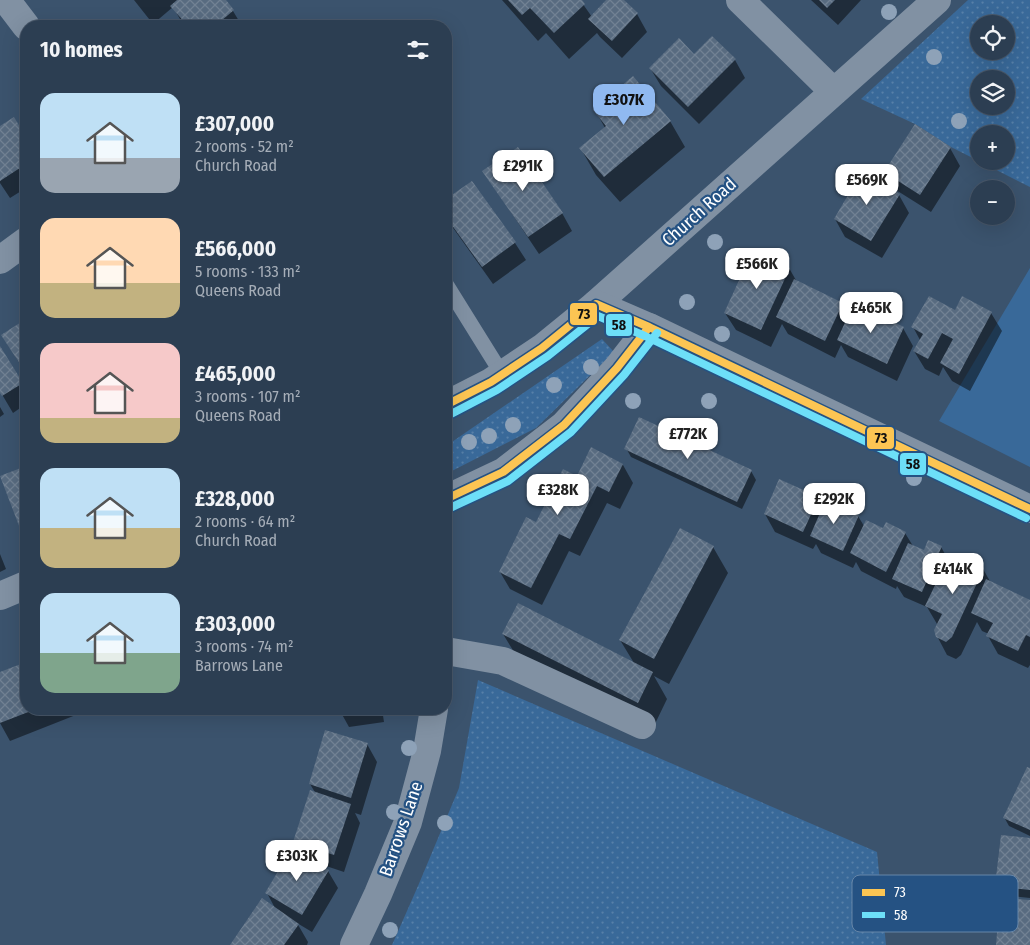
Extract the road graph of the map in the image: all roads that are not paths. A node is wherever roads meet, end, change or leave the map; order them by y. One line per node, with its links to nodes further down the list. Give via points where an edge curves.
1 (740, 0): 5 (street)
2 (938, 0): 5 (street, Church Road)
3 (10, 5): 4 (street)
4 (21, 20)
5 (834, 92): 9 (street, Church Road)
6 (20, 245): 7 (street)
7 (0, 260)
8 (452, 294): 11 (lane)
9 (596, 304): 10 (street); 11 (street, Church Road, via 542,348)
10 (649, 327): 13 (street, via 617,368 564,424 503,472); 14 (street)
11 (502, 374): 12 (street, Church Road)
12 (452, 402)
13 (452, 496)
14 (1030, 509)
15 (20, 588): 16 (street)
16 (0, 596)
17 (452, 651): 19 (street, via 503,661)
18 (433, 715): 20 (street, Barrows Lane, via 408,822)
19 (642, 725)
20 (354, 945)

